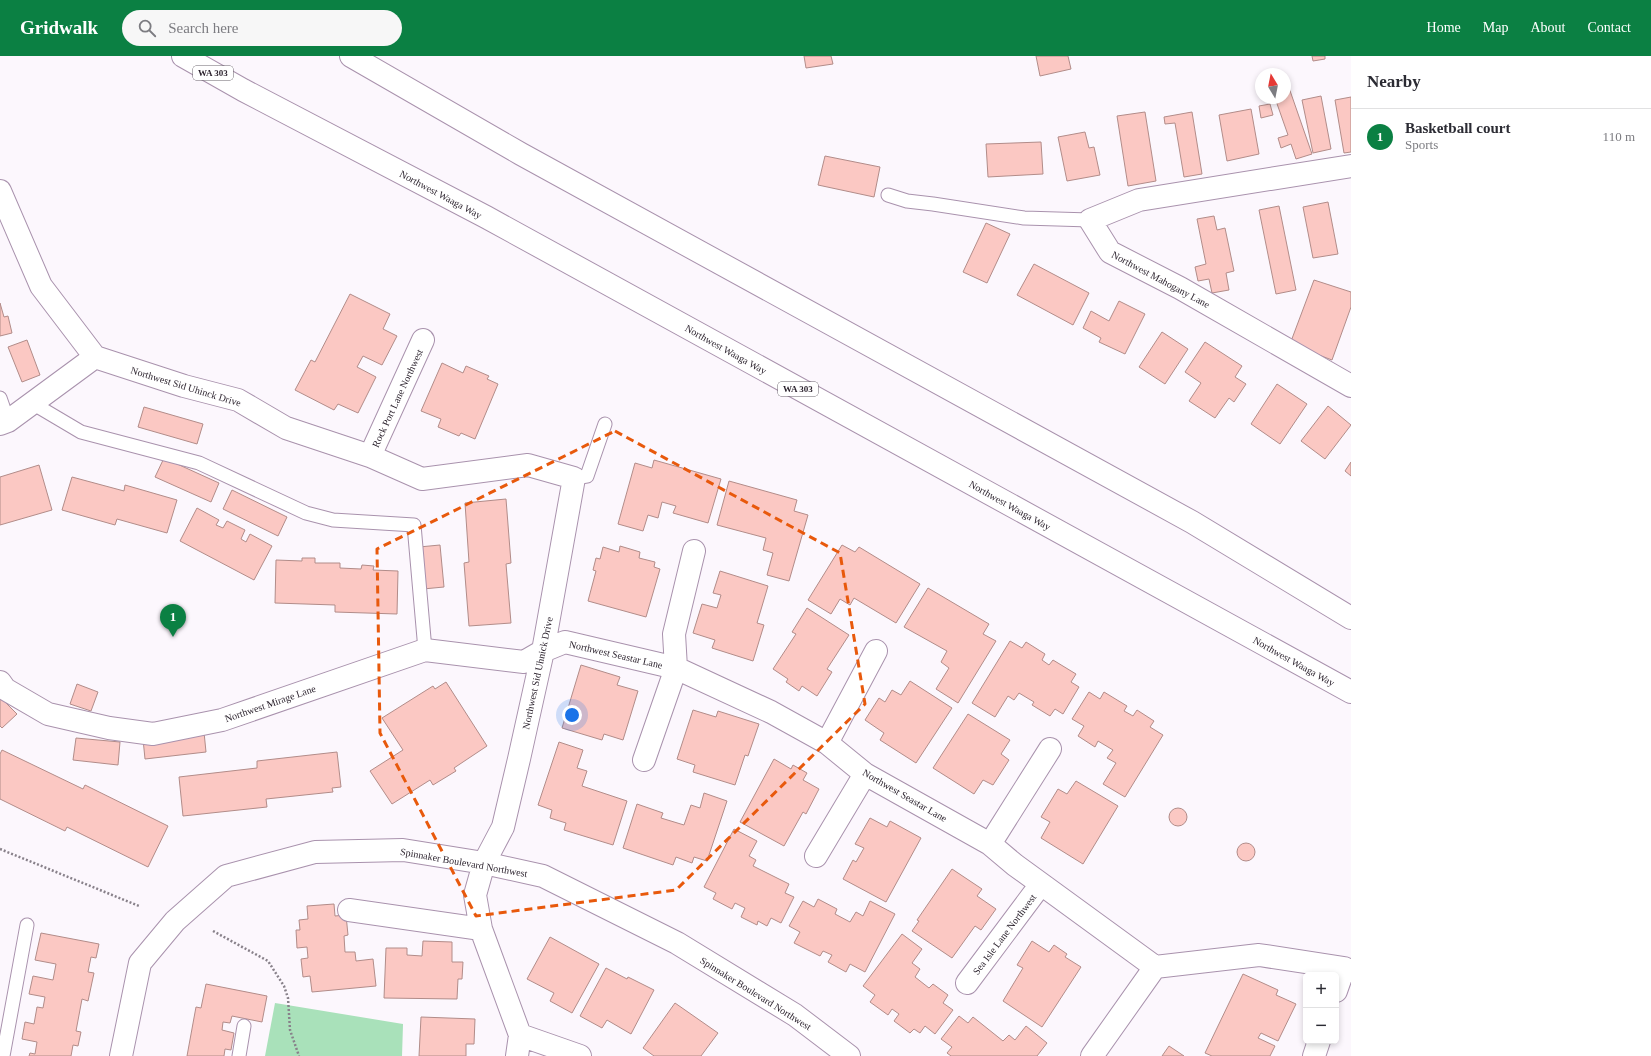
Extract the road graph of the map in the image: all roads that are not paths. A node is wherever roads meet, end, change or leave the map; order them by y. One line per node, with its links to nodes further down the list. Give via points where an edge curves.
1 (164, 56): 4 (main road)
2 (183, 56): 4 (main road, Northwest Waaga Way / WA 303)
3 (351, 56): 19 (main road, via 521,154 1192,522)
4 (243, 90): 25 (main road, Northwest Waaga Way / WA 303, via 493,221)
5 (1351, 166): 8 (main road, via 1139,200)
6 (888, 195): 8 (lane, via 907,201 1024,218)
7 (2, 202): 10 (main road, via 41,286)
8 (1090, 220): 11 (main road, Northwest Mahogany Lane, via 1110,252 1180,288)
9 (423, 340): 16 (main road, Rock Port Lane Northwest)
10 (94, 357): 13 (main road); 16 (main road, Northwest Sid Uhinck Drive, via 184,386 238,400 286,428)
11 (1351, 386)
12 (0, 398): 14 (lane)
13 (32, 403): 14 (main road); 20 (lane, via 81,432 199,463 306,513 332,520 414,525)
14 (4, 423)
15 (605, 424): 17 (lane, via 587,476)
16 (370, 456): 17 (main road, Northwest Sid Uhinck Drive, via 422,479 528,465)
17 (574, 478): 21 (main road, Northwest Sid Uhnick Drive)
18 (694, 551): 23 (main road, via 674,634)
19 (1351, 618)
20 (425, 650): 21 (main road, Northwest Mirage Lane, via 524,662); 24 (main road, Northwest Mirage Lane, via 222,720 153,734 109,728 48,714 5,688)
21 (543, 651): 23 (main road, Northwest Seastar Lane, via 565,642); 32 (main road, Northwest Sid Uhnick Drive, via 503,827)
22 (876, 651): 26 (main road)
23 (676, 668): 26 (main road, Northwest Seastar Lane, via 771,712); 28 (main road)
24 (0, 682)
25 (1351, 692)
26 (827, 744): 29 (main road, Northwest Seastar Lane)
27 (1050, 749): 30 (main road)
28 (644, 760)
29 (865, 774): 30 (main road, Northwest Seastar Lane); 31 (main road)
30 (990, 844): 33 (main road, Northwest Seastar Lane, via 1014,865)
31 (816, 856)
32 (484, 863): 36 (main road, Northwest Sid Uhnick Drive, via 475,895); 45 (main road, Spinnaker Boulevard Northwest, via 403,850 315,852 226,876 175,921 140,963); 48 (main road, Spinnaker Boulevard Northwest, via 542,876 677,943 795,1015)
33 (1042, 884): 37 (main road, Northwest Seastar Lane); 39 (main road, Sea Isle Lane Northwest)
34 (349, 910): 36 (main road)
35 (27, 926): 44 (lane)
36 (481, 929): 43 (main road, Northwest Sid Uhnick Drive)
37 (1156, 967): 38 (main road, via 1259,955); 49 (main road)
38 (1347, 970): 40 (main road)
39 (967, 983)
40 (1339, 985)
41 (244, 1026): 46 (lane)
42 (1318, 1044): 50 (main road)
43 (518, 1046): 47 (main road)
44 (4, 1056)
45 (121, 1056)
46 (240, 1056)
47 (580, 1056)
48 (849, 1056)
49 (1092, 1056)
50 (1314, 1056)

